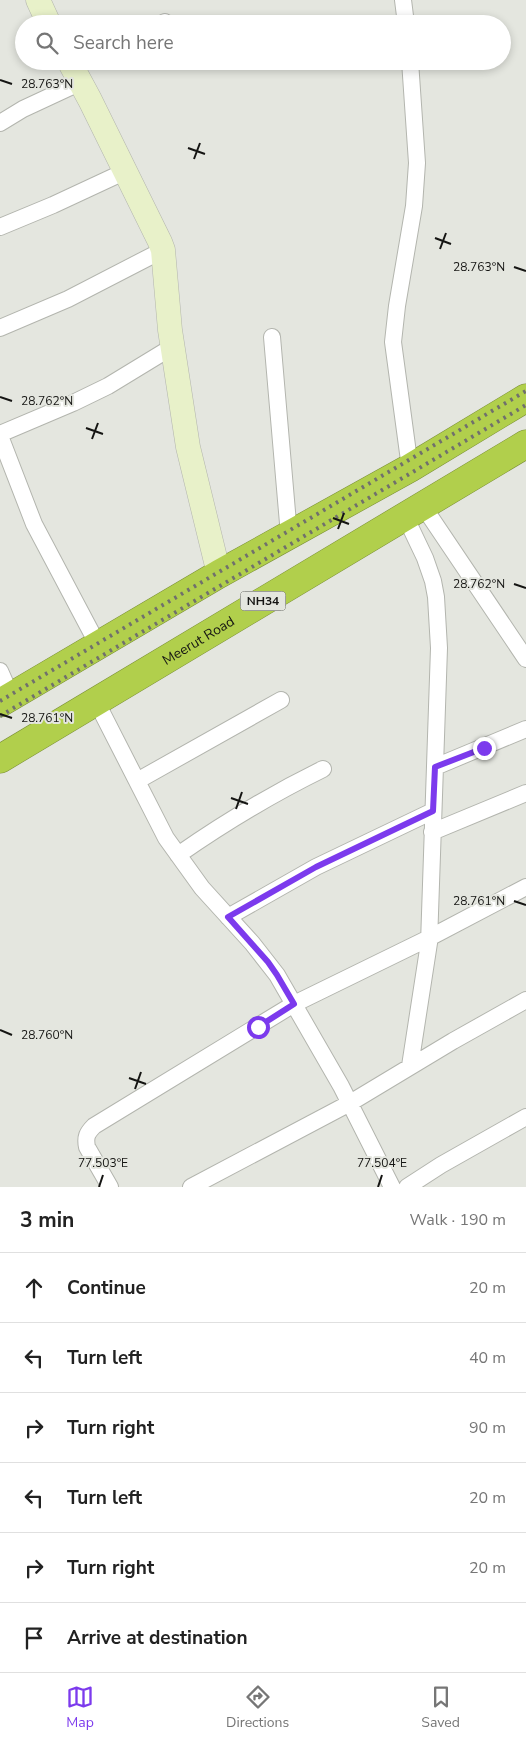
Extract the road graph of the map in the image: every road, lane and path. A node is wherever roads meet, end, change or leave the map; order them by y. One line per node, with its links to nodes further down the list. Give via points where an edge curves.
1 (38, 0): 3 (street)
2 (403, 0): 4 (street)
3 (45, 15)
4 (405, 15)
5 (74, 70): 7 (street)
6 (411, 70): 18 (street, via 417,163 414,206 393,342)
7 (80, 82): 8 (street); 9 (street)
8 (0, 122)
9 (126, 171): 10 (street); 11 (street)
10 (0, 227)
11 (163, 250): 12 (street, via 68,299); 14 (street)
12 (0, 328)
13 (272, 337): 20 (street)
14 (172, 347): 16 (street, via 73,404); 21 (street, via 191,464)
15 (526, 398): 18 (highway)
16 (0, 435): 22 (street, via 34,524)
17 (526, 444): 19 (highway, Meerut Road / NH34)
18 (410, 468): 20 (highway)
19 (414, 511): 23 (street); 27 (highway, Meerut Road / NH34); 30 (street, via 436,596)
20 (289, 535): 21 (highway)
21 (219, 574): 22 (highway)
22 (98, 645): 25 (highway)
23 (526, 659)
24 (0, 671): 25 (street)
25 (6, 699)
26 (281, 700): 32 (street)
27 (96, 701): 29 (highway, Meerut Road / NH34); 32 (street)
28 (526, 729): 30 (street)
29 (0, 759)
30 (435, 767): 34 (street)
31 (323, 769): 36 (street, via 278,792)
32 (136, 781): 36 (street)
33 (526, 793): 35 (street)
34 (433, 811): 35 (street); 38 (street, via 316,867)
35 (432, 832): 39 (street)
36 (178, 856): 38 (street)
37 (526, 887): 39 (street)
38 (228, 917): 41 (street, via 268,962)
39 (429, 938): 41 (street); 42 (street)
40 (526, 1000): 42 (street)
41 (294, 1004): 43 (street); 45 (street, via 94,1126 88,1132 87,1147)
42 (410, 1066): 43 (street)
43 (350, 1103): 46 (street); 47 (street)
44 (526, 1117): 48 (street)
45 (110, 1187)
46 (192, 1187)
47 (392, 1187)
48 (408, 1187)

